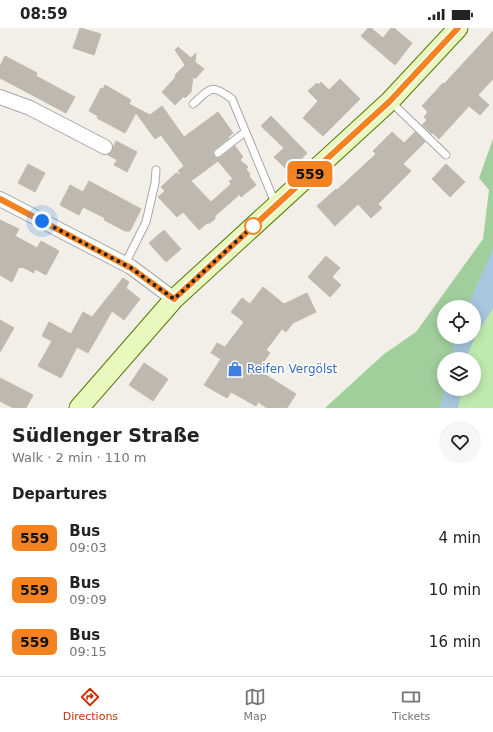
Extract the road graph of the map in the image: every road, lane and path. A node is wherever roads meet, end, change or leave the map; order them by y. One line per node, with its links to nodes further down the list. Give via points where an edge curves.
1 (458, 28): 3 (main road)
2 (0, 97): 6 (street, via 30,108)
3 (390, 101): 8 (lane); 11 (main road)
4 (193, 104): 5 (lane, via 207,92 219,89 232,99)
5 (245, 132): 7 (lane); 11 (lane)
6 (105, 147)
7 (218, 153)
8 (446, 155)
9 (156, 170): 12 (lane, via 146,222)
10 (0, 199): 12 (street)
11 (276, 205): 13 (main road)
12 (125, 264): 13 (street)
13 (174, 299): 14 (main road)
14 (79, 408)

